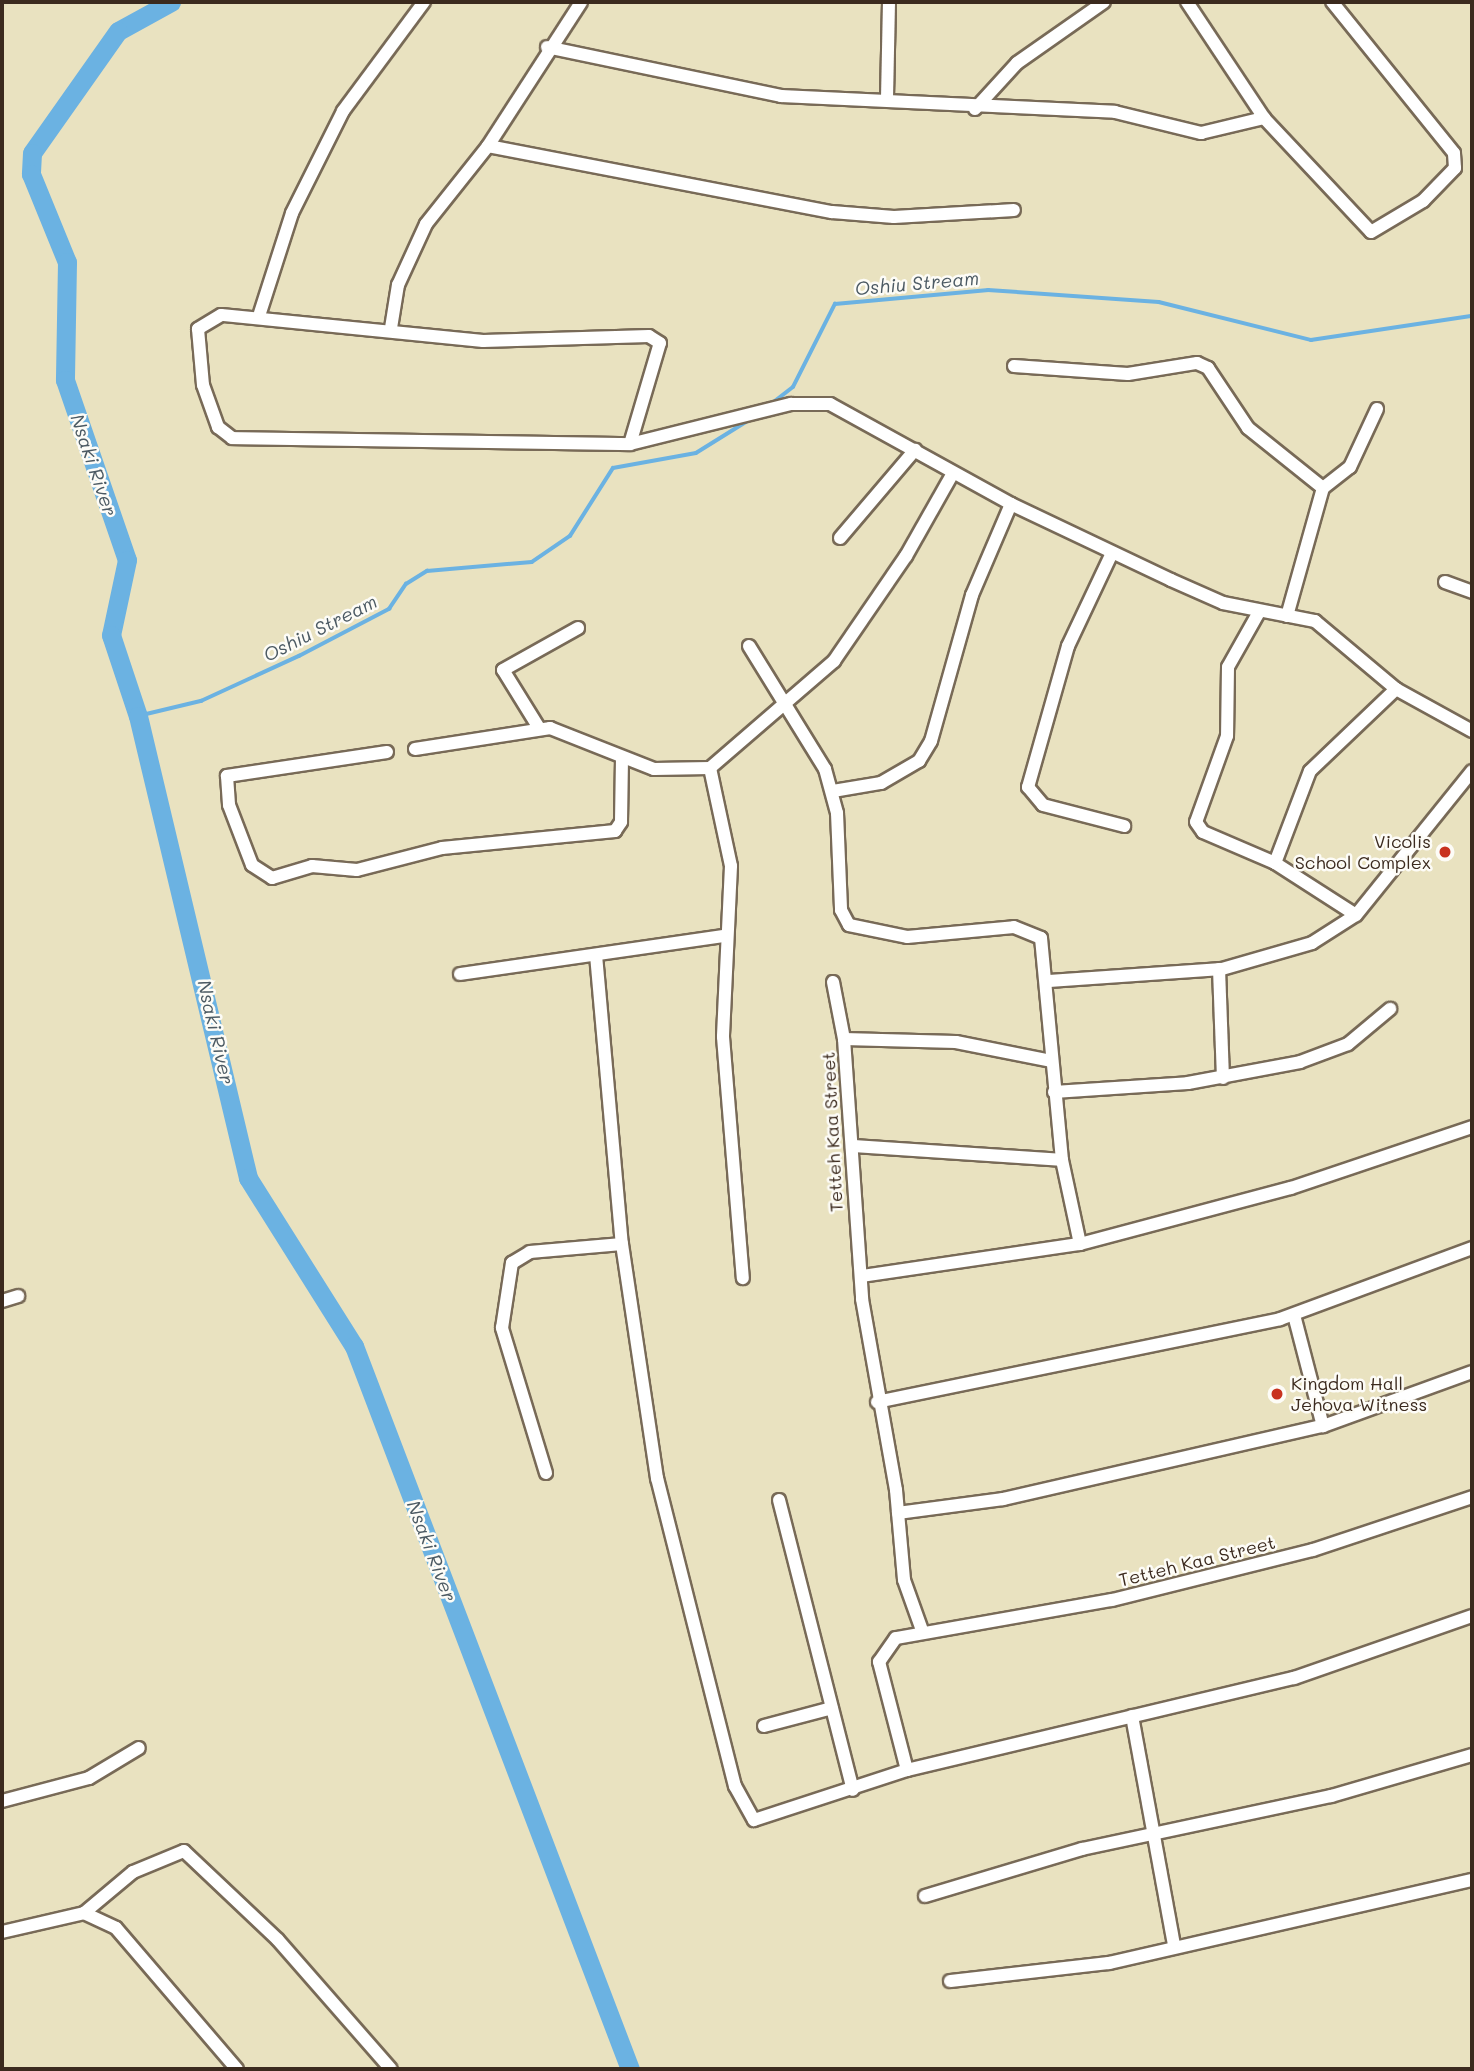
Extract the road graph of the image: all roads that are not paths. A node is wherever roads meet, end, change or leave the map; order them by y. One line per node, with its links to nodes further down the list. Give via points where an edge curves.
1 (424, 2): 13 (street, via 343,111 292,213)
2 (581, 2): 7 (street)
3 (889, 2): 8 (street)
4 (1104, 2): 9 (street, via 1017,63)
5 (1187, 2): 10 (street)
6 (1332, 2): 10 (street, via 1444,137 1455,168 1423,201 1371,232)
7 (547, 47): 8 (street, via 781,96); 11 (street)
8 (887, 98): 9 (street)
9 (975, 109): 10 (street, via 1019,105 1115,112 1202,133)
10 (1264, 118)
11 (488, 146): 12 (street, via 832,212 894,217); 14 (street, via 415,243 398,285)
12 (1014, 211)
13 (259, 316): 14 (street, via 321,328); 17 (street, via 213,316 195,340 213,414 232,438)
14 (391, 328): 17 (street, via 484,341 656,337 660,344)
15 (1014, 366): 20 (street, via 1119,374 1197,363 1208,368 1248,428)
16 (1377, 410): 20 (street, via 1350,467)
17 (630, 444): 18 (street, via 769,410 830,404)
18 (915, 450): 19 (street); 22 (street)
19 (953, 473): 21 (street); 31 (street, via 906,556 834,661)
20 (1323, 488): 27 (street)
21 (1011, 504): 23 (street); 39 (street, via 969,605 931,741 919,761 881,783)
22 (839, 538)
23 (1112, 553): 26 (street, via 1223,603); 40 (street, via 1068,646 1028,787 1043,805)
24 (1445, 582): 25 (street)
25 (1472, 592)
26 (1259, 612): 27 (street); 41 (street, via 1228,667 1227,736 1196,822 1203,832)
27 (1287, 616): 30 (street, via 1328,628)
28 (578, 628): 32 (street, via 503,670)
29 (749, 646): 31 (street)
30 (1396, 689): 33 (street); 41 (street, via 1310,771)
31 (785, 708): 37 (street); 39 (street)
32 (539, 728): 34 (street); 36 (street)
33 (1472, 731)
34 (415, 749)
35 (387, 752): 36 (street, via 227,776 229,805 252,865 272,878 312,866 357,870 442,848 615,831 621,822)
36 (622, 759): 37 (street, via 675,771)
37 (710, 768): 43 (street, via 731,866)
38 (1472, 771): 42 (street)
39 (833, 791): 47 (street, via 841,910 849,925 907,937 1032,930 1047,949)
40 (1124, 826)
41 (1275, 863): 42 (street)
42 (1356, 915): 45 (street, via 1285,955)
43 (724, 936): 44 (street); 61 (street, via 723,1037)
44 (596, 955): 46 (street); 57 (street)
45 (1219, 969): 47 (street); 52 (street)
46 (460, 974)
47 (1049, 981): 51 (street)
48 (833, 982): 50 (street, Tetteh Kaa Street)
49 (1390, 1009): 52 (street, via 1327,1054)
50 (844, 1039): 51 (street, via 957,1042); 55 (street, Tetteh Kaa Street)
51 (1052, 1060): 53 (street)
52 (1223, 1078): 53 (street)
53 (1054, 1092): 56 (street)
54 (1472, 1127): 58 (street, via 1291,1188)
55 (852, 1146): 56 (street); 60 (street, Tetteh Kaa Street)
56 (1062, 1160): 58 (street)
57 (622, 1244): 68 (street, via 530,1252 512,1263 502,1328); 80 (street, via 657,1478 741,1803 762,1822)
58 (1080, 1244): 60 (street)
59 (1472, 1248): 64 (street)
60 (862, 1276): 66 (street, Tetteh Kaa Street)
61 (743, 1278)
62 (18, 1296): 63 (street)
63 (2, 1301)
64 (1294, 1315): 66 (street); 67 (street)
65 (1472, 1372): 67 (street)
66 (877, 1402): 71 (street, Tetteh Kaa Street)
67 (1323, 1426): 71 (street, via 1003,1499)
68 (546, 1473)
69 (1472, 1497): 73 (street, Tetteh Kaa Street, via 1313,1550 1112,1600)
70 (779, 1500): 74 (street)
71 (898, 1513): 73 (street, Tetteh Kaa Street, via 906,1593)
72 (1472, 1616): 75 (street, via 1294,1678)
73 (923, 1633): 79 (street, Tetteh Kaa Street, via 896,1639 879,1662)
74 (832, 1708): 76 (street); 80 (street)
75 (1132, 1716): 79 (street); 82 (street)
76 (764, 1726)
77 (139, 1748): 81 (street, via 89,1778)
78 (1472, 1755): 82 (street, via 1331,1796)
79 (906, 1770): 80 (street)
80 (853, 1790)
81 (2, 1801)
82 (1150, 1832): 84 (street); 87 (street)
83 (1472, 1880): 87 (street)
84 (925, 1896)
85 (83, 1913): 86 (street); 89 (street, via 116,1928); 90 (street, via 133,1872 184,1851 278,1940)
86 (2, 1931)
87 (1174, 1945): 88 (street, via 1108,1963)
88 (950, 1982)
89 (237, 2069)
90 (391, 2069)

